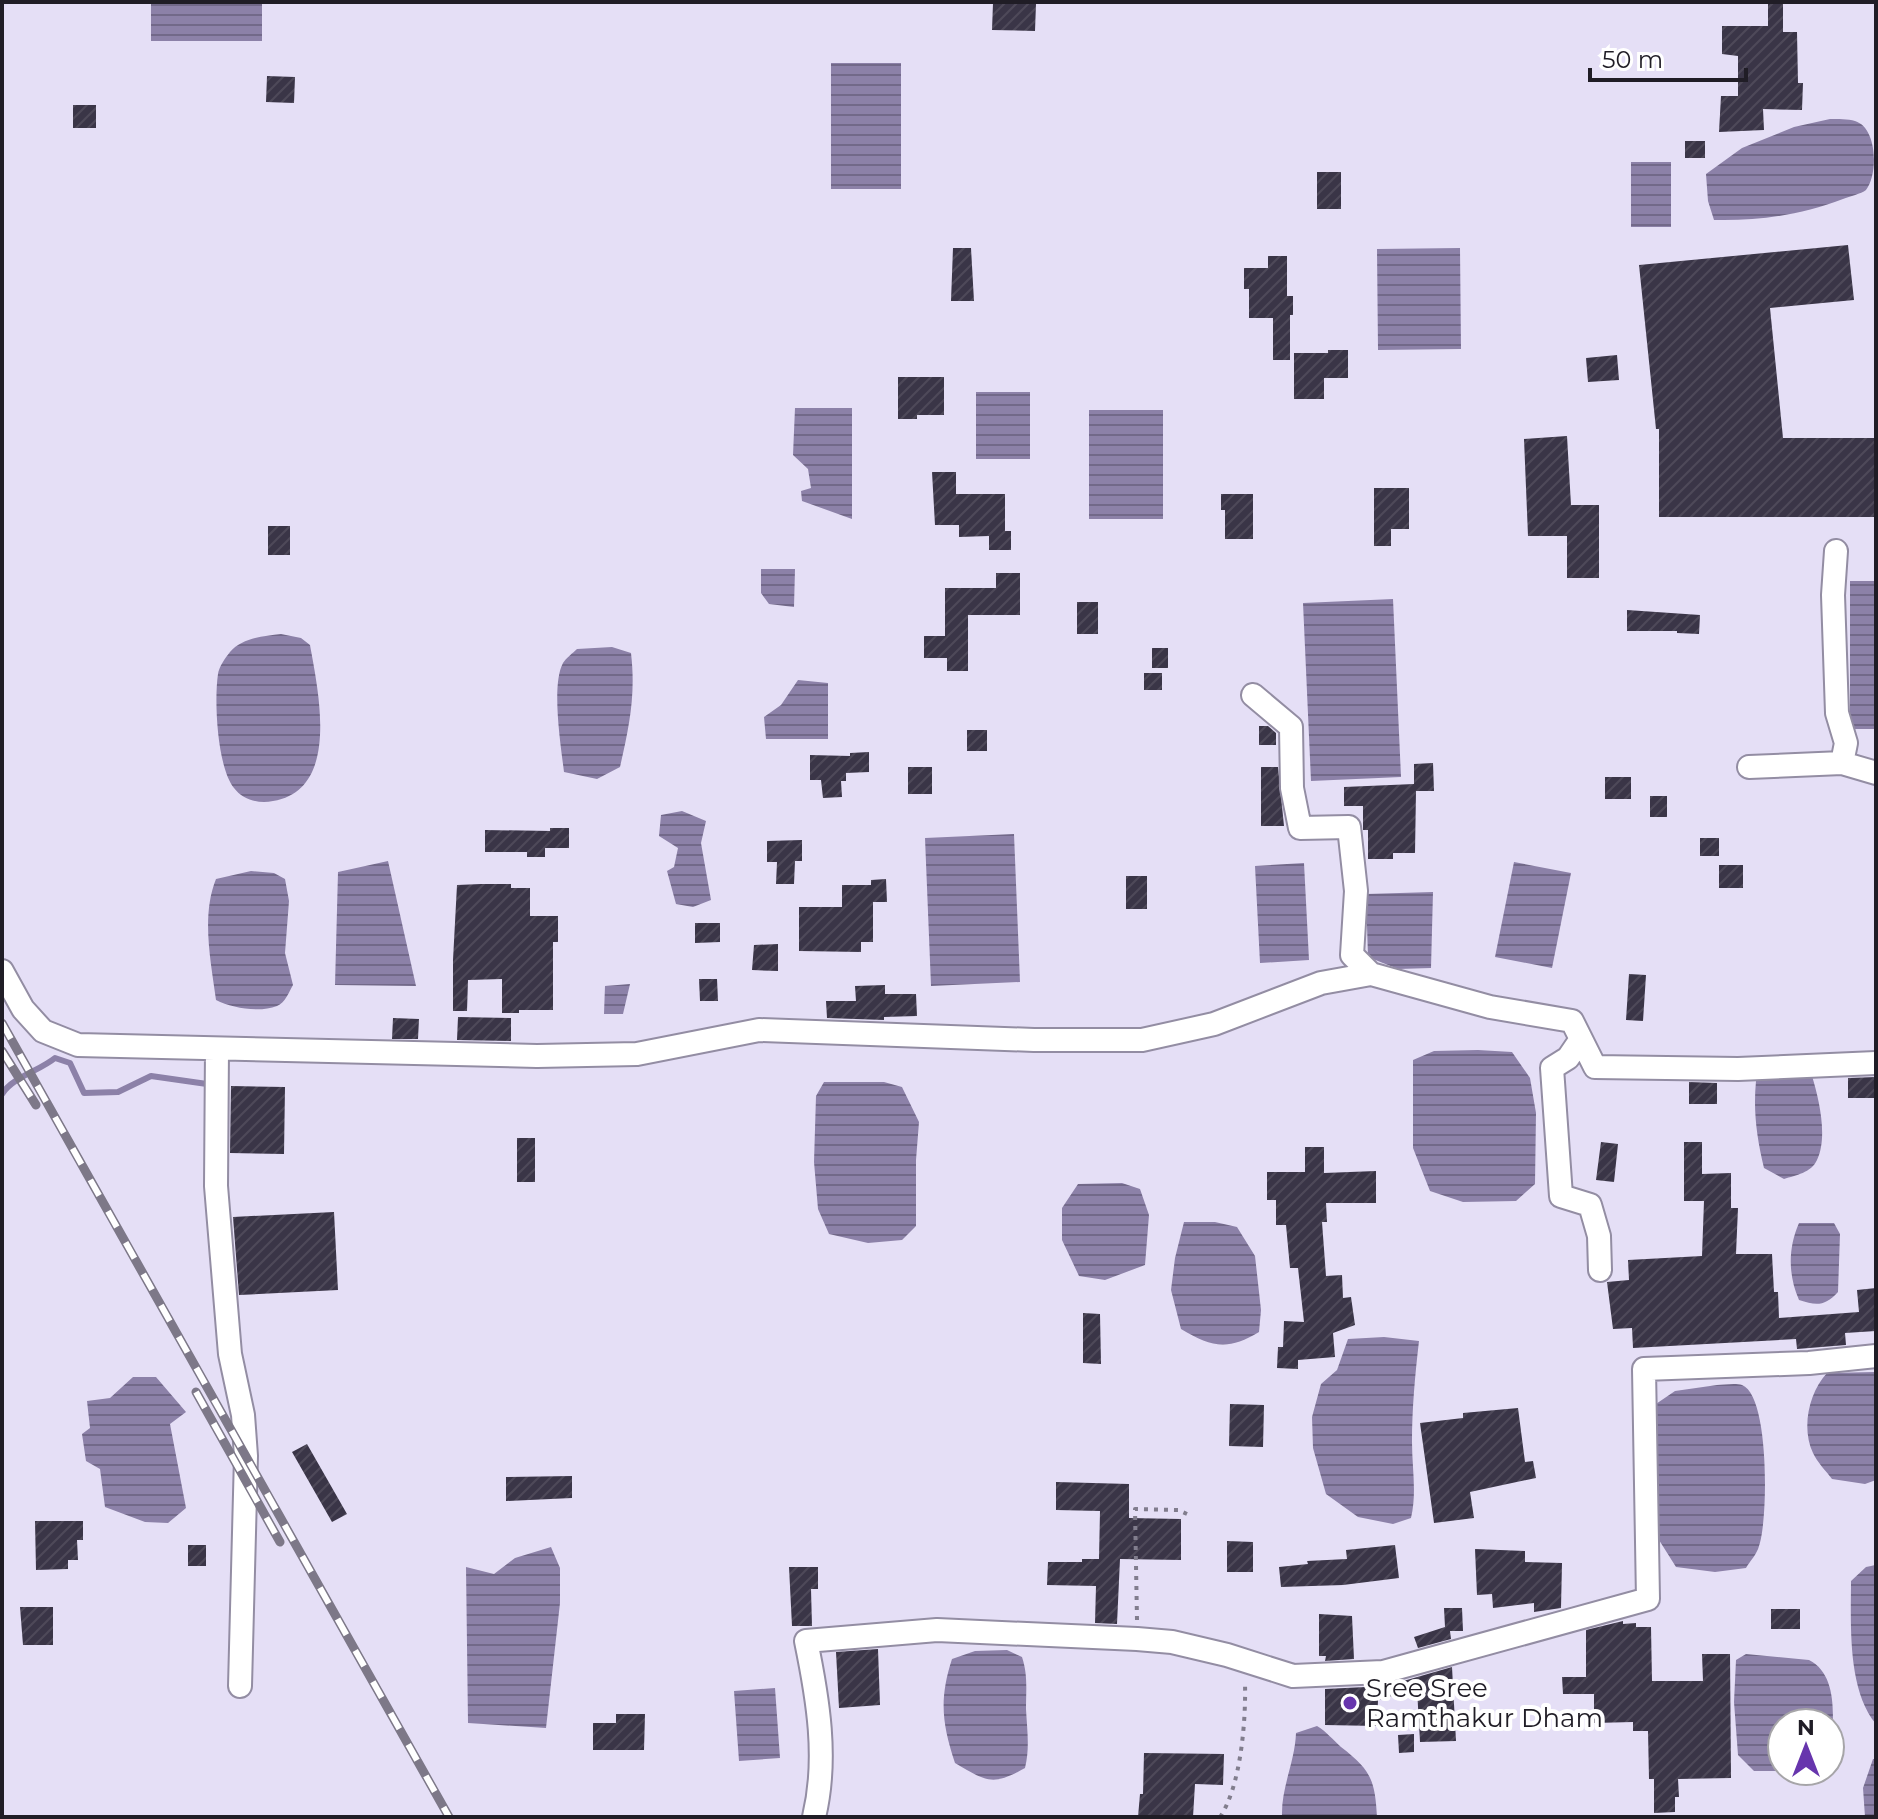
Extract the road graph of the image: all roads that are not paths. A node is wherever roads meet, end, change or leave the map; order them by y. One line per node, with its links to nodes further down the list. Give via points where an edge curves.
1 (1836, 551): 3 (street, via 1837,713 1846,743)
2 (1253, 695): 7 (street, via 1291,727 1292,788 1300,828 1349,827 1356,891 1352,955)
3 (1842, 763): 4 (street); 5 (street)
4 (1749, 767)
5 (1876, 773)
6 (2, 971): 9 (street, via 23,1009 43,1031 78,1045)
7 (1371, 974): 8 (street, via 1490,1007 1572,1021); 9 (street, via 1321,983 1214,1024 1142,1040 759,1030 637,1054)
8 (1581, 1039): 10 (street, via 1595,1067 1738,1069); 11 (street, via 1568,1058 1552,1068 1558,1176 1561,1196 1590,1205 1599,1236)
9 (217, 1049): 13 (street, via 216,1186 230,1354 246,1456)
10 (1876, 1063)
11 (1600, 1270)
12 (1876, 1356): 14 (street, via 1644,1369 1648,1599 1383,1672 1293,1676 1172,1642 1137,1639 937,1630 806,1641 821,1734)
13 (240, 1686)
14 (814, 1817)

